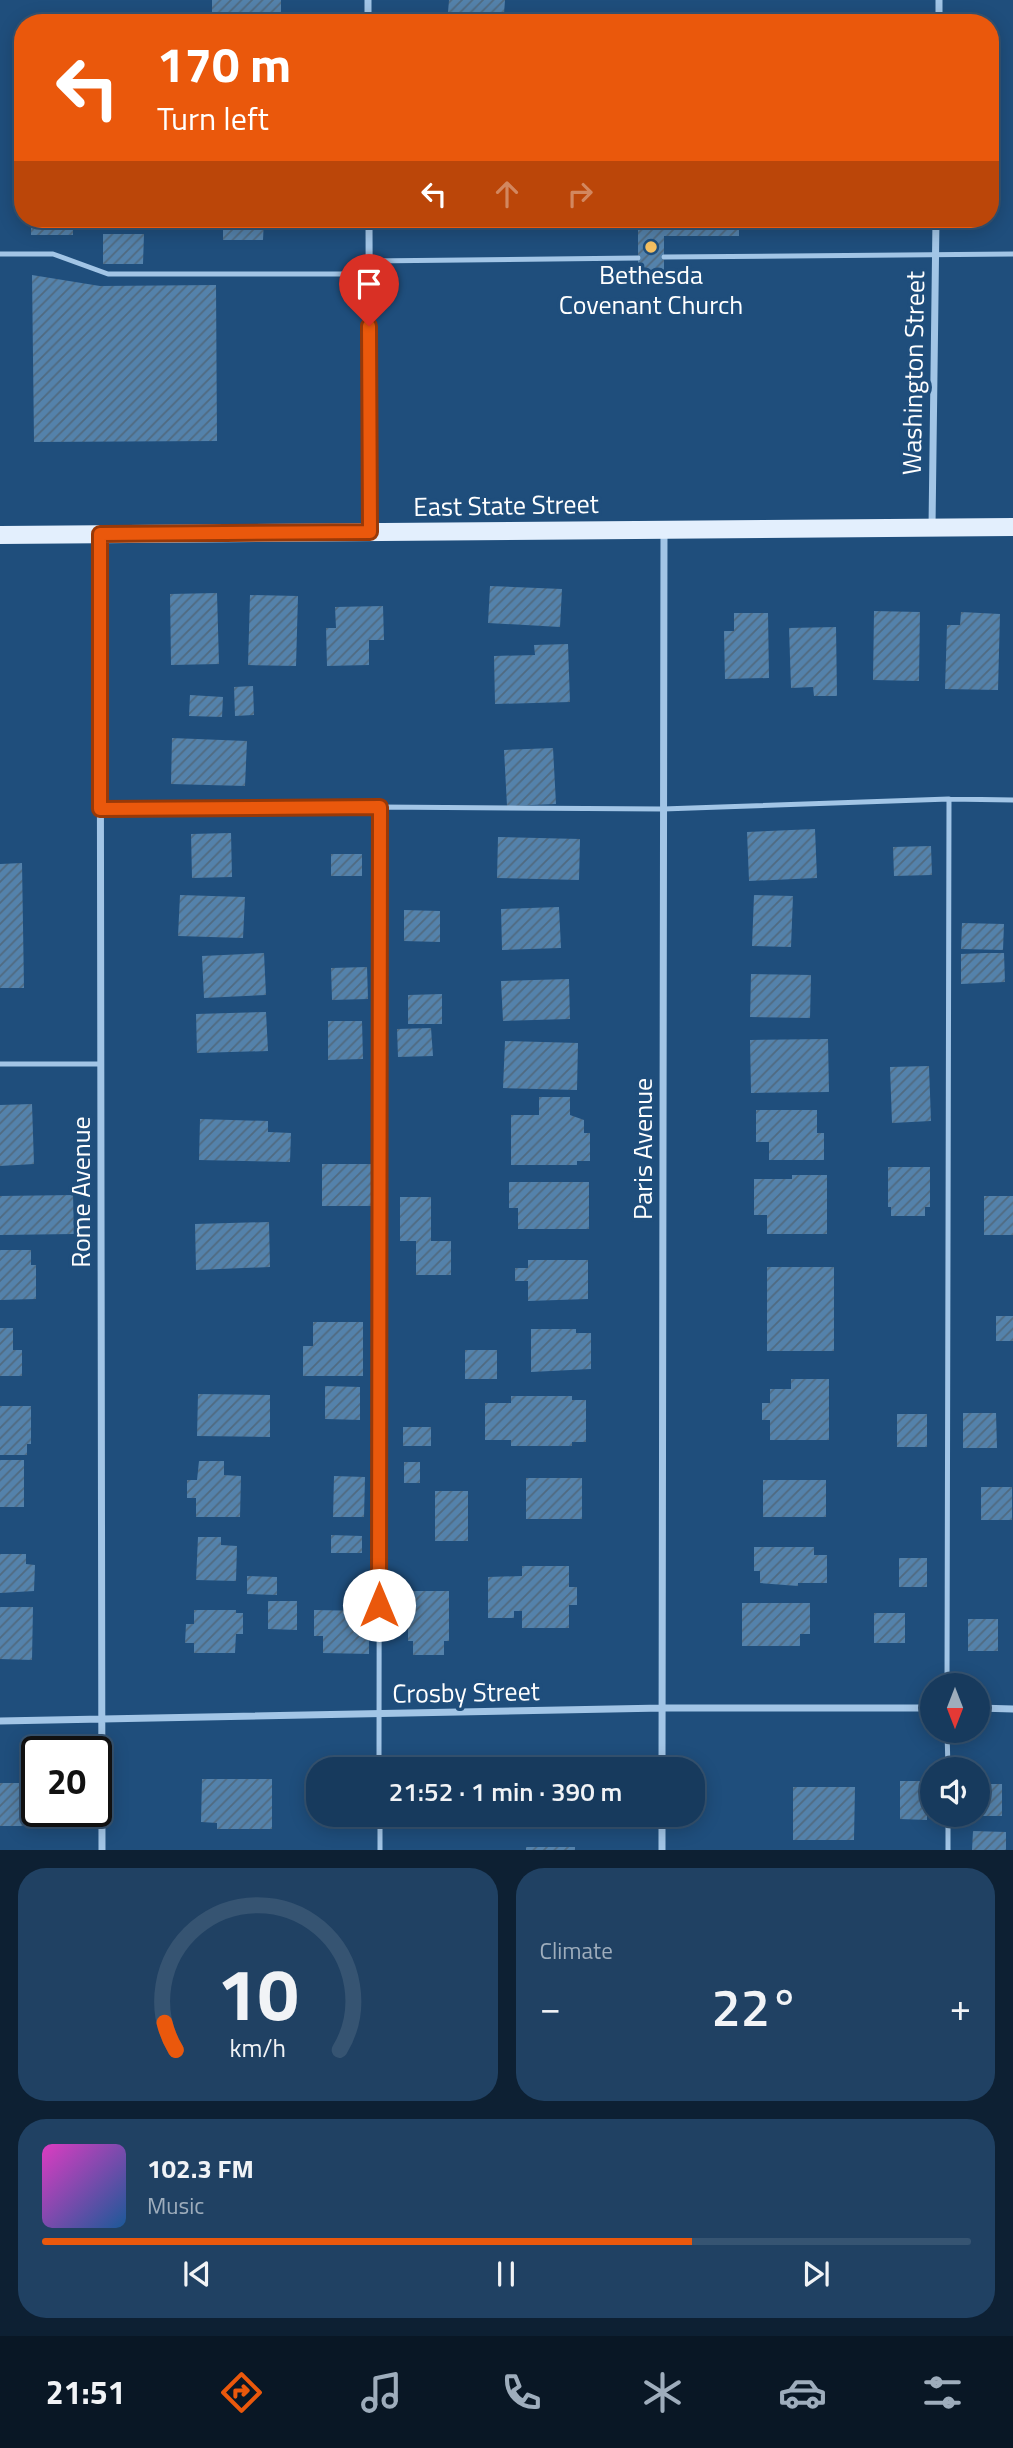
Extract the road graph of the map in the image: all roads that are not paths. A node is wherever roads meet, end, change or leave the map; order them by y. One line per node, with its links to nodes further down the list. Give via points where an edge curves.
1 (369, 228): 8 (street)
2 (936, 228): 4 (street, Washington Street)
3 (0, 254): 9 (lane, via 53,254 108,274)
4 (936, 254): 5 (lane); 6 (lane); 10 (street, Washington Street)
5 (1013, 254)
6 (664, 257)
7 (638, 258): 8 (lane)
8 (369, 261): 9 (street)
9 (369, 274): 13 (street)
10 (932, 527): 11 (main road, East State Street); 12 (main road, East State Street)
11 (1013, 527)
12 (664, 530): 13 (main road, East State Street); 20 (street, Paris Avenue)
13 (370, 532): 14 (main road, East State Street)
14 (100, 534): 15 (main road, East State Street); 19 (street, Rome Avenue)
15 (0, 535)
16 (949, 799): 17 (lane); 20 (lane); 23 (lane)
17 (1013, 800)
18 (380, 807): 19 (lane); 20 (lane); 28 (lane)
19 (100, 809): 22 (street, Rome Avenue)
20 (663, 809): 24 (street, Paris Avenue)
21 (0, 1064): 22 (lane)
22 (101, 1064): 30 (street, Rome Avenue)
23 (947, 1673)
24 (663, 1708): 25 (street, Crosby Street); 28 (street, Crosby Street); 32 (street, Paris Avenue)
25 (920, 1708)
26 (990, 1709): 27 (street)
27 (1013, 1709)
28 (379, 1715): 30 (street, Crosby Street); 31 (lane)
29 (0, 1721): 30 (street, Crosby Street)
30 (102, 1721): 36 (street, Rome Avenue)
31 (379, 1757)
32 (662, 1757)
33 (380, 1827): 37 (lane)
34 (662, 1827): 38 (street)
35 (948, 1827): 39 (lane)
36 (102, 1850)
37 (380, 1850)
38 (662, 1850)
39 (948, 1850)

